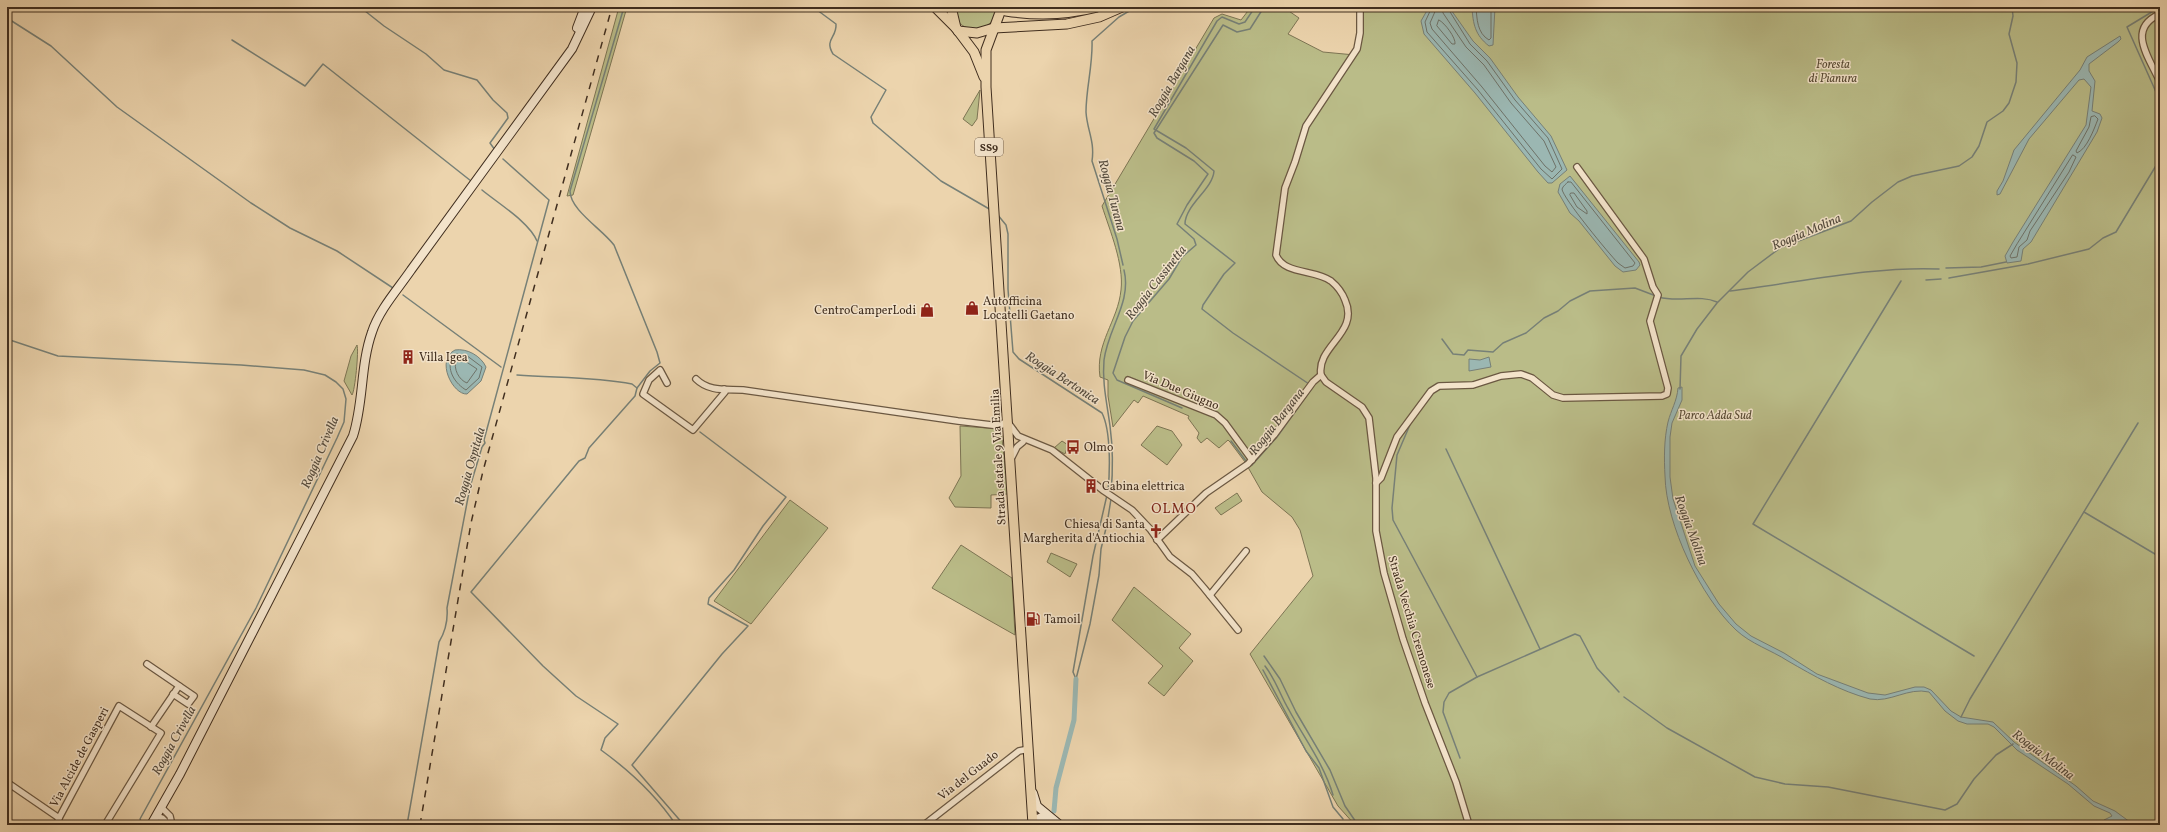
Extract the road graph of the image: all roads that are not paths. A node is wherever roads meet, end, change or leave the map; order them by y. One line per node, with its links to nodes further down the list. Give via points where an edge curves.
1 (585, 7): 14 (main road, via 569,47)
2 (592, 7): 14 (main road, via 577,40)
3 (935, 7): 13 (main road, Strada statale 9 Via Emilia)
4 (951, 7): 13 (main road)
5 (1038, 7): 6 (main road)
6 (1050, 7)
7 (1098, 7): 10 (main road, via 1058,14)
8 (1122, 7): 12 (main road, via 1099,17 1067,24)
9 (1360, 7): 18 (street, via 1357,49 1306,126 1285,188 1276,250 1278,259 1284,265 1328,278 1339,289 1347,304 1347,324 1323,362)
10 (1004, 9): 12 (main road, Strada statale 9 Via Emilia)
11 (2160, 14): 15 (street, via 2144,25 2141,34)
12 (994, 28): 13 (main road, via 977,34); 16 (main road, Strada statale 9 Via Emilia, via 986,50)
13 (957, 30): 16 (main road, Strada statale 9 Via Emilia, via 974,52 982,68)
14 (554, 73): 40 (main road, via 411,270 372,330 354,436)
15 (2160, 82)
16 (986, 87): 23 (main road, Strada statale 9 Via Emilia / SS9)
17 (1577, 167): 28 (street, via 1644,259 1657,298 1650,321 1668,392 1665,396 1563,398 1553,395 1532,378 1521,374 1501,376 1473,385 1440,386 1432,392 1397,437 1381,478)
18 (1321, 375): 27 (street); 28 (street, Strada Vecchia Cremonese, via 1326,382 1358,404 1366,414 1370,422)
19 (696, 379): 22 (street, via 705,387)
20 (1128, 380): 27 (street, Via Due Giugno, via 1216,415 1225,423)
21 (666, 383): 22 (street, via 660,370 649,380 643,394 693,430 725,392)
22 (724, 389): 23 (street, via 958,422)
23 (1006, 423): 24 (street); 25 (main road, Strada statale 9 Via Emilia / SS9)
24 (1024, 440): 25 (street, via 1017,437); 26 (street); 29 (street, via 1052,450 1138,516)
25 (1011, 442): 26 (main road, Strada statale 9 Via Emilia / SS9)
26 (1011, 459): 37 (main road, Strada statale 9 Via Emilia / SS9)
27 (1252, 460): 29 (street, via 1236,474 1206,493)
28 (1376, 483): 51 (street, Strada Vecchia Cremonese, via 1376,531 1387,584 1403,639)
29 (1157, 540): 31 (street, via 1170,557 1192,574)
30 (1246, 551): 31 (street)
31 (1210, 595): 32 (street)
32 (1238, 630)
33 (147, 664): 34 (street)
34 (179, 686): 35 (street); 35 (street, via 194,696 188,704)
35 (173, 694): 36 (street)
36 (151, 726): 43 (street, Via Alcide de Gasperi, via 119,706); 46 (street, via 160,733)
37 (1029, 749): 39 (main road, Strada statale 9 Via Emilia / SS9); 49 (street, Via del Guado, via 1019,750)
38 (8, 783): 43 (street)
39 (1031, 786): 42 (main road, via 1037,806); 44 (main road, Strada statale 9 Via Emilia / SS9)
40 (161, 807): 41 (main road); 48 (street, via 170,816)
41 (156, 816): 47 (main road); 48 (street)
42 (1048, 816): 44 (main road, via 1042,817); 50 (main road)
43 (59, 818): 45 (street, Via Alcide de Gasperi)
44 (1035, 824)
45 (57, 825)
46 (105, 825)
47 (151, 825)
48 (171, 825)
49 (924, 825)
50 (1060, 825)
51 (1470, 825)

